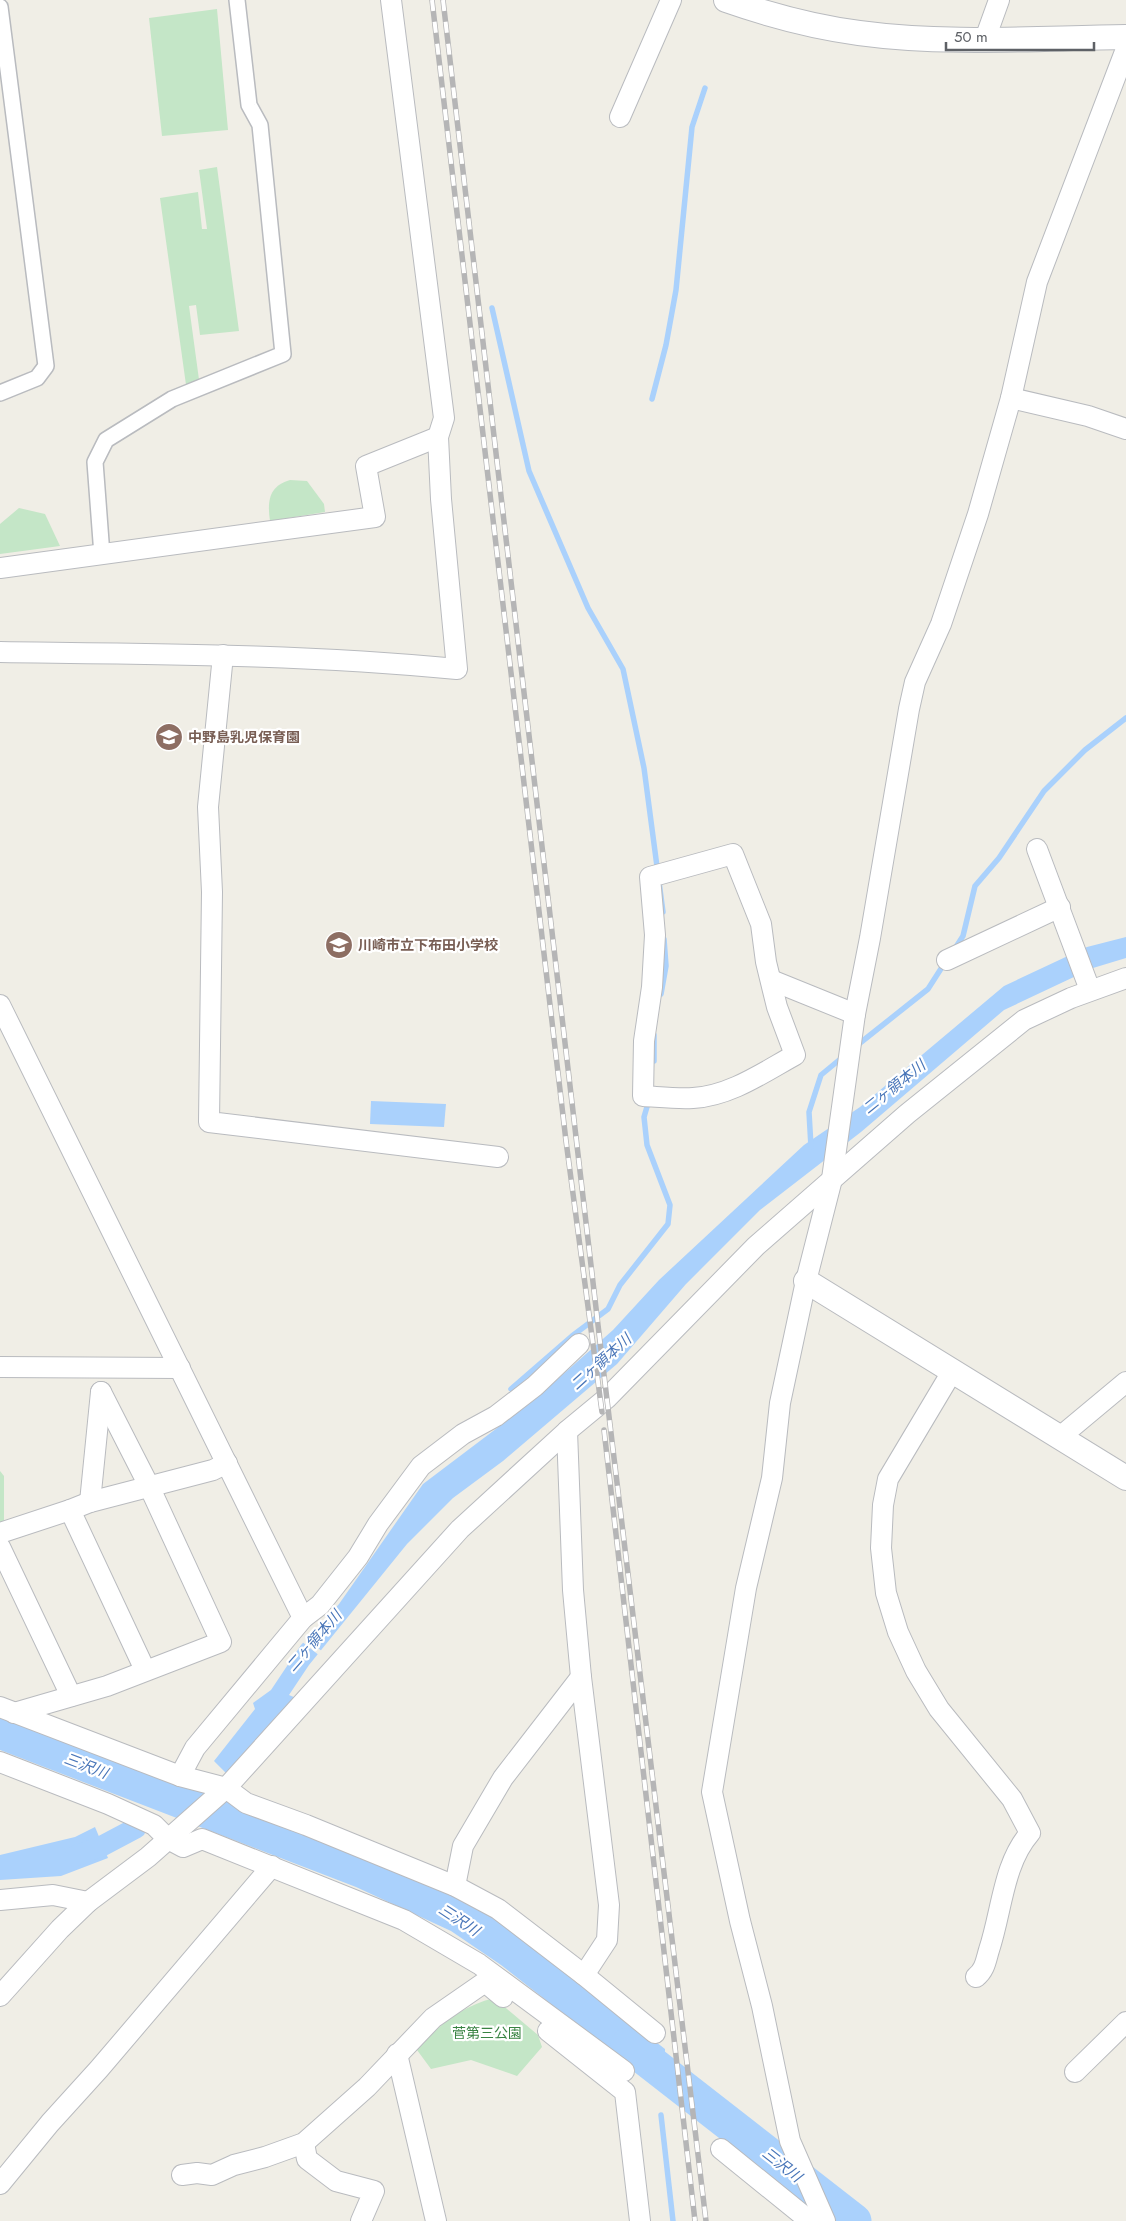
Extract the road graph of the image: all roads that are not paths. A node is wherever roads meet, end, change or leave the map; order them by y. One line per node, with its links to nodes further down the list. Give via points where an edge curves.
1 (237, 0): 15 (street, via 249,105 260,126 283,354 172,399 106,440 95,462)
2 (391, 0): 14 (street, via 444,418)
3 (671, 0): 10 (street)
4 (726, 0): 8 (street, via 808,24 859,33 910,38)
5 (999, 0): 8 (street)
6 (0, 7): 11 (street, via 46,366 37,378)
7 (1126, 37): 8 (street)
8 (985, 39)
9 (1126, 49): 12 (street, via 1036,282)
10 (620, 117)
11 (0, 393)
12 (1011, 398): 13 (street, via 1088,416); 26 (street, via 956,580 916,682 909,709)
13 (1126, 429)
14 (438, 437): 15 (street, via 366,466 375,517); 18 (street, via 440,499 457,669)
15 (102, 555): 16 (street)
16 (0, 568)
17 (0, 652): 18 (street)
18 (223, 655): 27 (street, via 208,807 212,892 209,1122)
19 (1037, 850): 20 (street)
20 (1060, 907): 21 (street); 24 (street)
21 (947, 960)
22 (1126, 978): 24 (street)
23 (771, 980): 23 (street, via 777,1007 795,1055 748,1082 716,1094 694,1098 643,1096 644,1041 655,935 650,876 733,854 761,924); 26 (street)
24 (1087, 982): 28 (street, via 1024,1020)
25 (0, 1005): 33 (street)
26 (855, 1014): 28 (street)
27 (498, 1157)
28 (833, 1170): 29 (street); 37 (street, via 607,1398)
29 (806, 1281): 34 (street); 76 (street, via 780,1403 772,1478 746,1588 712,1792 790,2141)
30 (579, 1344): 47 (street, via 535,1386 421,1466 358,1557 320,1605)
31 (98, 1366): 32 (street); 33 (street); 36 (street)
32 (0, 1367)
33 (180, 1368): 39 (street)
34 (953, 1370): 38 (street); 61 (street, via 888,1479 881,1548 886,1593 898,1632 916,1671 939,1709 1012,1799 1030,1833 1019,1846 982,1972)
35 (1126, 1382): 38 (street)
36 (101, 1392): 41 (street); 42 (street)
37 (568, 1430): 49 (street, via 573,1590); 54 (street, via 460,1529)
38 (1060, 1436): 40 (street)
39 (227, 1463): 41 (street, via 214,1470); 47 (street)
40 (1126, 1478)
41 (149, 1486): 42 (street); 48 (street, via 221,1642)
42 (90, 1502): 43 (street)
43 (70, 1510): 44 (street); 48 (street)
44 (0, 1533)
45 (0, 1547): 46 (street)
46 (6, 1578): 50 (street)
47 (303, 1618): 53 (street, via 195,1748)
48 (145, 1670): 50 (street)
49 (581, 1677): 57 (street, via 503,1778 463,1846); 60 (street, via 609,1905 607,1940)
50 (71, 1696): 51 (street)
51 (7, 1710): 53 (street)
52 (0, 1762): 55 (street)
53 (180, 1776): 54 (street)
54 (222, 1791): 55 (street); 57 (street)
55 (175, 1833): 56 (street, via 183,1847 202,1840); 59 (street)
56 (272, 1866): 66 (street, via 404,1920 479,1964); 71 (street)
57 (455, 1886): 60 (street, via 498,1909)
58 (0, 1900): 59 (street, via 53,1895)
59 (88, 1902): 62 (street)
60 (584, 1975): 64 (street)
61 (976, 1977)
62 (0, 1996)
63 (1126, 2022): 67 (street)
64 (656, 2033)
65 (397, 2054): 68 (street, via 367,2087); 73 (street); 74 (street, via 433,2018 485,1982 625,2092)
66 (624, 2071)
67 (1075, 2072)
68 (304, 2143): 70 (street, via 212,2175); 72 (street, via 307,2159 336,2181 374,2191)
69 (721, 2149): 75 (street)
70 (182, 2175)
71 (0, 2184)
72 (362, 2221)
73 (436, 2221)
74 (640, 2221)
75 (810, 2221)
76 (825, 2221)

